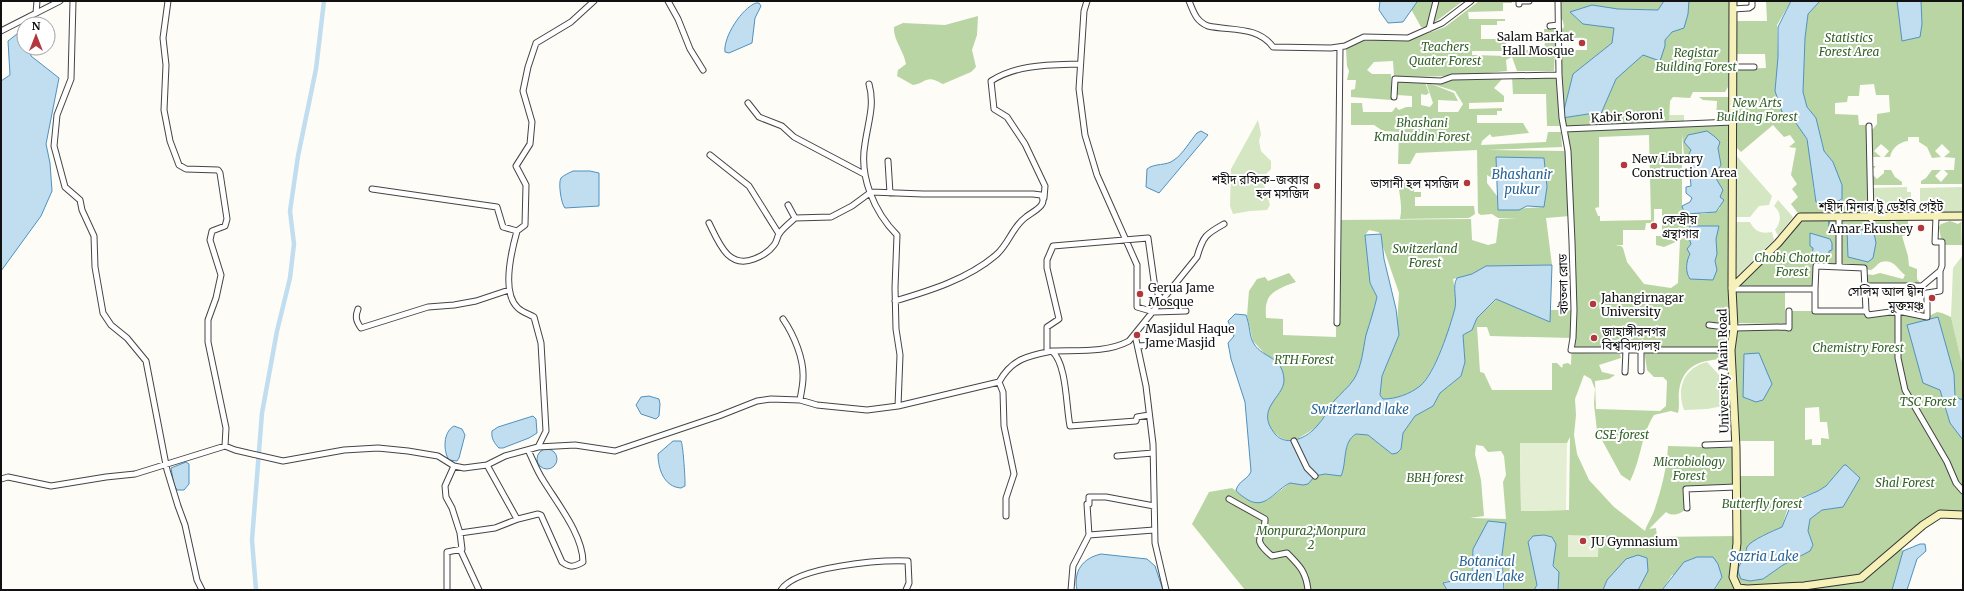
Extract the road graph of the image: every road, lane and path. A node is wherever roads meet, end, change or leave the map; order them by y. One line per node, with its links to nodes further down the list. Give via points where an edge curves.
1 (37, 1): 17 (street)
2 (60, 1): 17 (street)
3 (73, 1): 92 (street, via 71,79 57,116 54,146 65,187 80,200 94,236 95,267 102,313 146,361)
4 (168, 1): 86 (street, via 163,38 166,65 164,110 170,141 179,165 186,169 218,170 227,219 226,226 212,231 210,240 221,275 208,320 208,342 226,428)
5 (594, 1): 49 (street, via 571,22 536,42 523,92 532,122 530,144 516,166 526,185 526,225)
6 (668, 1): 26 (street, via 690,49)
7 (1087, 1): 23 (street)
8 (1189, 1): 22 (street, via 1195,17 1202,24 1253,32 1265,38 1273,47)
9 (1436, 1): 20 (street)
10 (1471, 1): 20 (street)
11 (1529, 1): 15 (street, via 1519,1)
12 (1558, 1): 18 (street, বটতলা রোড)
13 (1733, 1): 16 (street, University Main Road)
14 (1752, 1): 16 (street, via 1749,8)
15 (1519, 4)
16 (1733, 9): 24 (street, University Main Road)
17 (36, 13): 21 (street)
18 (1558, 25): 19 (street); 27 (street, বটতলা রোড)
19 (1550, 26)
20 (1430, 29): 22 (street, via 1408,38 1364,37)
21 (1, 31)
22 (1340, 47): 67 (street)
23 (1080, 64): 40 (street, via 1023,68 1002,74 991,81 994,109 1007,117 1025,144 1045,186); 51 (street, via 1079,88 1086,135 1097,175)
24 (1733, 67): 25 (street); 31 (street, University Main Road)
25 (1754, 67)
26 (703, 70)
27 (1560, 75): 29 (street, via 1452,77 1441,81 1395,79); 33 (street, বটতলা রোড)
28 (869, 84): 36 (street, via 872,103 863,157)
29 (1394, 97)
30 (748, 103): 36 (street, via 759,117 782,126 794,137)
31 (1733, 122): 33 (street, Kabir Soroni); 55 (street, University Main Road)
32 (1869, 126): 46 (street)
33 (1564, 128): 73 (street, বটতলা রোড, via 1568,151 1574,310 1571,350)
34 (710, 154): 50 (street, via 749,186)
35 (888, 161): 39 (street)
36 (864, 174): 38 (street)
37 (372, 189): 49 (street, via 496,207 503,227)
38 (871, 192): 39 (street); 44 (street, via 832,217); 58 (street, via 881,216 897,235)
39 (890, 193): 40 (street, via 1033,194)
40 (1044, 198): 58 (street, via 1037,209 1015,228 1010,241 980,267 946,283)
41 (788, 205): 44 (street)
42 (1936, 217): 43 (street); 46 (street, শহীদ মিনার টু ডেইরি গেইট); 46 (street); 53 (street, via 1935,242 1942,242)
43 (1963, 217)
44 (795, 218): 50 (street)
45 (1839, 218): 46 (street, শহীদ মিনার টু ডেইরি গেইট); 52 (street); 55 (street, শহীদ মিনার টু ডেইরি গেইট, via 1800,218)
46 (1871, 218)
47 (709, 224): 50 (street, via 723,250 729,258 736,261 748,261 763,255 775,244)
48 (1224, 224): 59 (street, via 1208,232 1201,242 1197,257)
49 (517, 230): 57 (street, via 510,257)
50 (779, 234)
51 (1125, 240): 59 (street, via 1148,238 1155,288); 65 (street, via 1137,265 1137,307); 76 (street, via 1053,246 1047,260 1047,268 1059,319 1046,327)
52 (1839, 266): 54 (street, via 1864,268); 56 (street, via 1816,266)
53 (1940, 271): 54 (street, via 1922,286); 64 (street, via 1940,291 1927,293 1927,317)
54 (1866, 286): 63 (street)
55 (1732, 289): 56 (street); 69 (street, University Main Road)
56 (1815, 289): 63 (street, via 1815,311)
57 (509, 290): 60 (street, via 476,301 428,307 361,328 357,322); 87 (street, via 517,308 534,317 541,343 546,431)
58 (895, 301): 81 (street, via 900,355)
59 (1162, 301): 65 (street)
60 (358, 309)
61 (1186, 311): 65 (street)
62 (1789, 311): 69 (street, via 1789,328)
63 (1866, 311): 64 (street, via 1868,315)
64 (1898, 311): 97 (street, via 1898,358 1905,390 1947,462 1956,483)
65 (1154, 312): 70 (street)
66 (783, 319): 80 (street, via 792,331 802,367)
67 (1337, 323)
68 (1709, 325): 69 (street)
69 (1734, 328): 75 (street, University Main Road)
70 (1135, 335): 72 (street); 76 (street, via 1120,346)
71 (1204, 342): 72 (street)
72 (1138, 346): 82 (street, via 1146,386)
73 (1626, 350): 74 (street); 78 (street)
74 (1641, 350): 75 (street); 77 (street)
75 (1731, 350): 84 (street, University Main Road)
76 (1049, 352): 79 (street, via 1016,361); 82 (street, via 1057,357 1061,367 1070,426 1136,421 1137,417)
77 (1641, 371)
78 (1625, 372)
79 (999, 382): 81 (street); 102 (street, via 1003,392 1004,426 1014,474 1006,498)
80 (800, 400): 81 (street, via 817,405 867,410); 87 (street, via 771,399 751,402 719,416 614,451 575,445)
81 (898, 406)
82 (1148, 415): 89 (street)
83 (1294, 441): 94 (street, via 1307,468)
84 (1735, 444): 85 (street); 96 (street, University Main Road)
85 (1705, 445)
86 (226, 446): 92 (street); 93 (street, via 283,461 344,450 378,448 438,456)
87 (538, 447): 88 (street)
88 (528, 450): 91 (street, via 505,456); 103 (street, via 542,480 573,530 583,562 574,567 562,562 541,515)
89 (1153, 452): 90 (street); 99 (street)
90 (1117, 456)
91 (487, 465): 93 (street, via 464,468); 103 (street)
92 (166, 466): 95 (street, via 135,474 61,485 34,484 8,477); 109 (street, via 186,525 197,580)
93 (454, 466): 105 (street, via 445,486 446,497)
94 (1315, 476)
95 (1, 479)
96 (1736, 487): 100 (street, via 1686,489); 108 (street, University Main Road, via 1733,576)
97 (1963, 491)
98 (1229, 499): 116 (street, via 1265,518 1260,541 1263,549 1272,556 1287,554 1306,576)
99 (1154, 506): 104 (street); 106 (street, via 1106,497 1089,497)
100 (1687, 508)
101 (1963, 515): 108 (street, University Main Road, via 1940,514 1923,525 1861,578 1804,586)
102 (1006, 516)
103 (517, 519): 105 (street, via 496,528)
104 (1154, 530): 106 (street); 115 (street)
105 (460, 533): 107 (street)
106 (1089, 536): 114 (street, via 1073,566)
107 (460, 549): 110 (street, via 447,552); 111 (street)
108 (1738, 589)
109 (202, 590)
110 (447, 590)
111 (480, 590)
112 (781, 590): 113 (street, via 784,584 808,574 834,567 884,560 908,561)
113 (906, 590)
114 (1072, 590)
115 (1166, 590)
116 (1308, 590)

